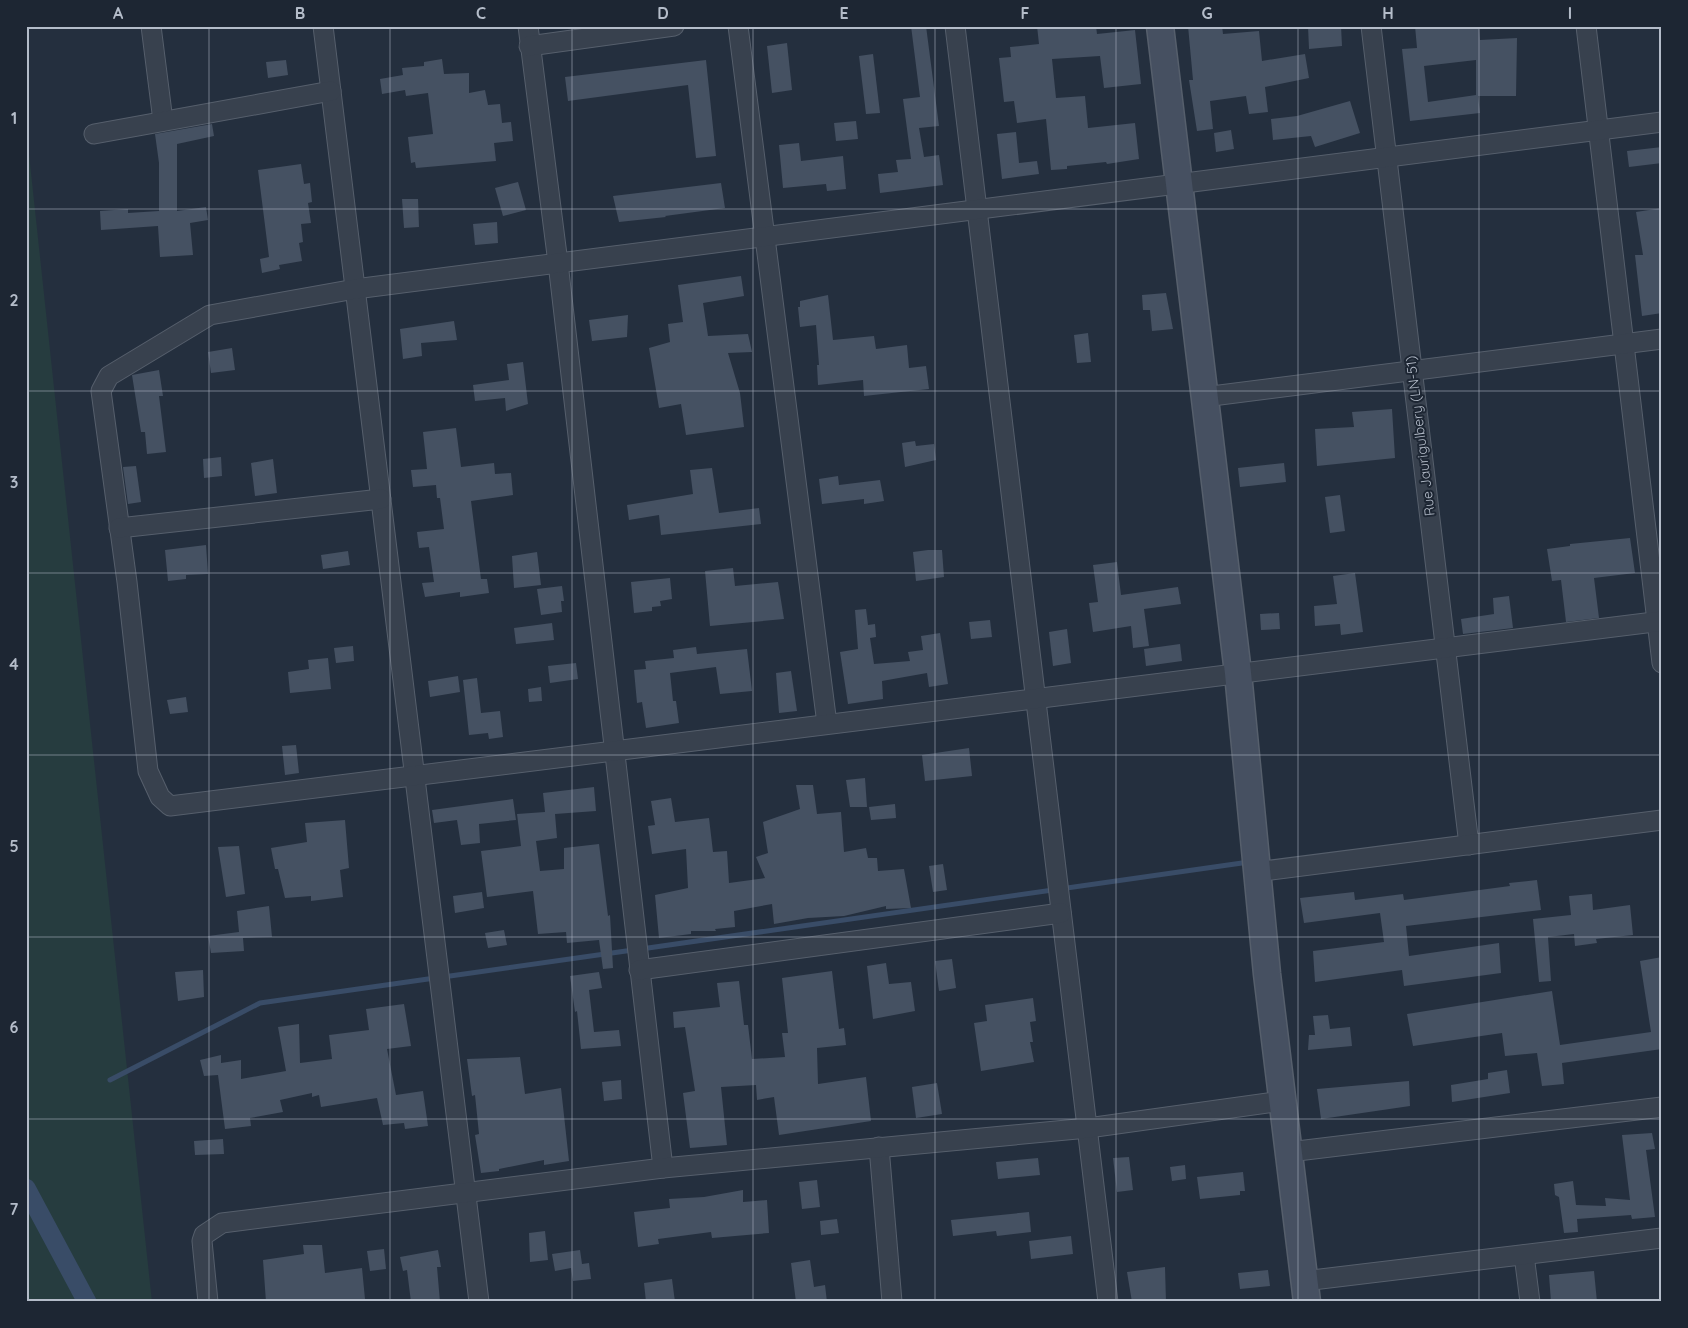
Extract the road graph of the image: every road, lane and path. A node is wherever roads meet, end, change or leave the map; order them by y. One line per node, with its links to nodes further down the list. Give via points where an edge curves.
1 (151, 26): 12 (street)
2 (323, 26): 11 (street)
3 (528, 26): 10 (street)
4 (674, 26): 10 (street)
5 (738, 26): 19 (street)
6 (955, 26): 18 (street)
7 (1160, 26): 17 (street)
8 (1371, 26): 16 (street, Rue Jaurigulbery (LN-51))
9 (1586, 26): 14 (street)
10 (529, 46): 20 (street)
11 (331, 91): 12 (street); 21 (street)
12 (163, 121): 15 (street)
13 (1662, 122): 14 (street)
14 (1598, 130): 16 (street); 23 (street)
15 (94, 134)
16 (1387, 157): 17 (street); 24 (street, Rue Jaurigulbery (LN-51))
17 (1179, 184): 18 (street); 25 (street)
18 (977, 210): 19 (street); 32 (street)
19 (765, 237): 20 (street); 33 (street)
20 (558, 263): 21 (street); 34 (street)
21 (355, 289): 26 (street); 27 (street, via 210,315 109,376 101,391)
22 (1662, 339): 23 (street)
23 (1624, 343): 24 (street); 28 (street)
24 (1412, 371): 25 (street); 29 (street, Rue Jaurigulbery (LN-51))
25 (1204, 398): 31 (street)
26 (381, 500): 27 (street); 35 (street)
27 (119, 528): 35 (street, via 148,770 160,797 170,806)
28 (1659, 621): 29 (street); 30 (street)
29 (1446, 648): 31 (street); 37 (street, Rue Jaurigulbery (LN-51))
30 (1662, 662)
31 (1238, 674): 32 (street); 38 (street)
32 (1035, 698): 33 (street); 39 (street)
33 (827, 724): 34 (street)
34 (613, 751): 35 (street); 40 (street)
35 (414, 775): 47 (street)
36 (1662, 820): 37 (street)
37 (1469, 845): 38 (street)
38 (1256, 872): 41 (street)
39 (1061, 913): 40 (street); 43 (street)
40 (639, 970): 46 (street)
41 (1282, 1101): 43 (street); 45 (street)
42 (1662, 1107): 45 (street)
43 (1088, 1128): 44 (street); 54 (street)
44 (879, 1147): 46 (street); 53 (street)
45 (1288, 1152): 50 (street)
46 (663, 1168): 47 (street)
47 (466, 1193): 51 (street, via 222,1223 204,1235 202,1241); 52 (street)
48 (1662, 1238): 49 (street)
49 (1524, 1255): 50 (street); 55 (street)
50 (1306, 1291)
51 (208, 1302)
52 (479, 1302)
53 (892, 1302)
54 (1108, 1302)
55 (1530, 1302)

